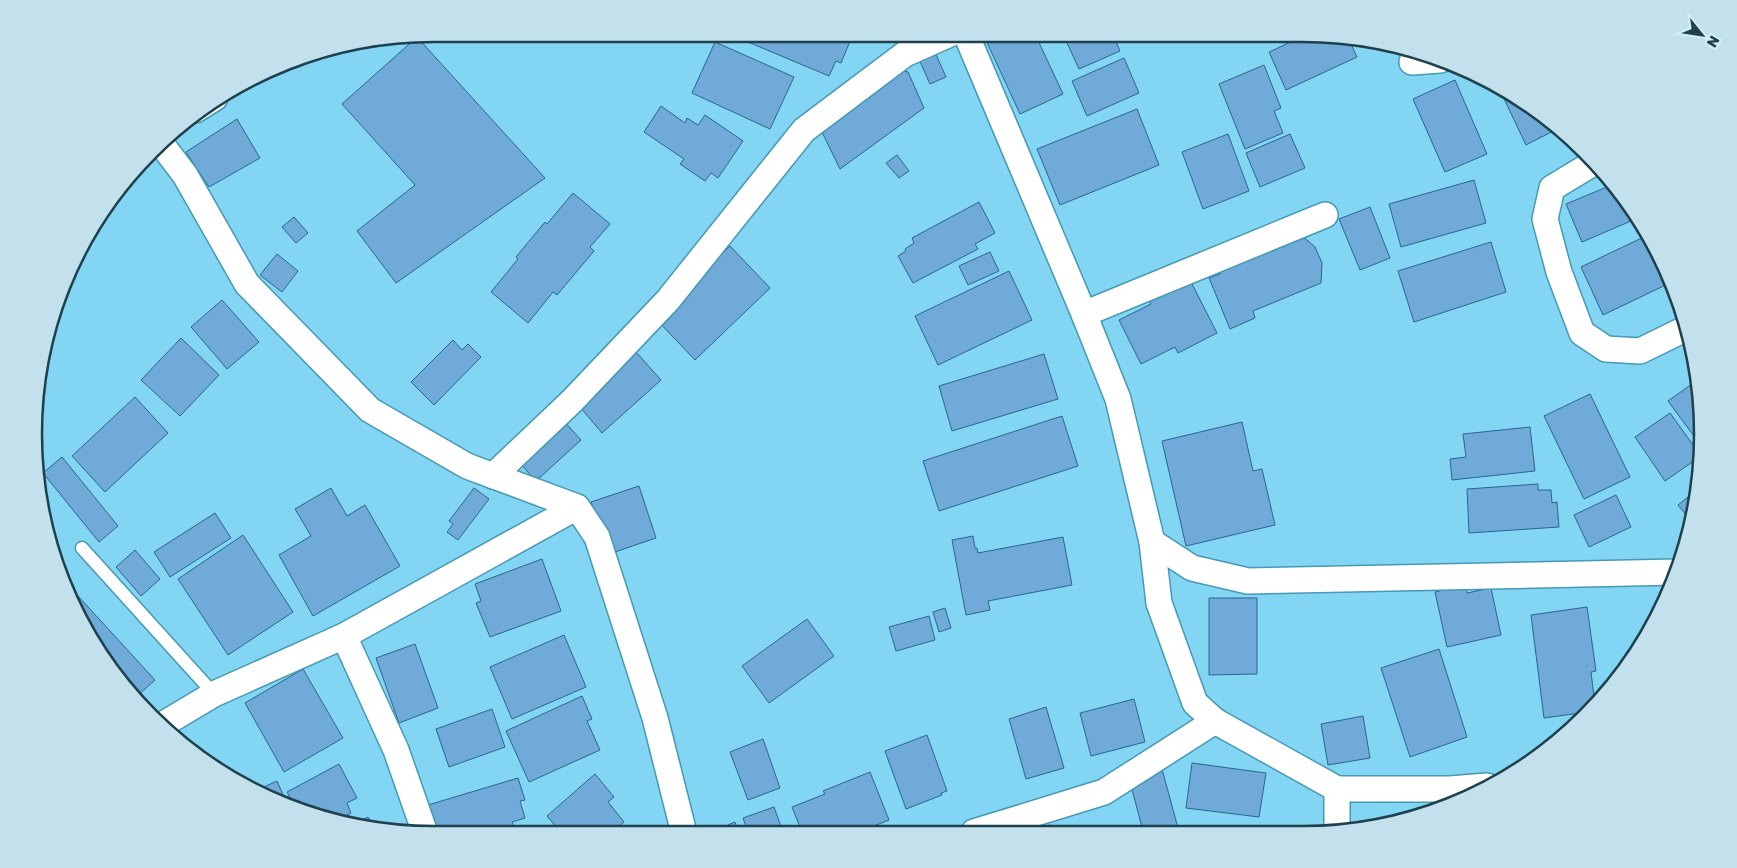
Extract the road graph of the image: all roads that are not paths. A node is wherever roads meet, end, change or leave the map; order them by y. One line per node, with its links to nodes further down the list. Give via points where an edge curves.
1 (932, 42): 10 (street, via 904,54 804,130 668,300)
2 (969, 42): 8 (street)
3 (1423, 61): 4 (street)
4 (1412, 62)
5 (166, 149): 10 (street, via 185,175 246,284 370,410 467,466)
6 (1588, 166): 9 (street, via 1552,188 1545,219 1559,272 1582,333 1606,349 1640,351)
7 (1325, 215): 8 (street)
8 (1084, 314): 12 (street, via 1118,398)
9 (1680, 331)
10 (493, 476): 11 (street)
11 (577, 507): 15 (street); 23 (street, via 597,537 654,718)
12 (1152, 542): 14 (street, via 1192,568 1248,581); 18 (street, via 1160,603 1195,703)
13 (82, 548): 16 (lane)
14 (1669, 572)
15 (344, 636): 16 (street); 22 (street, via 396,750)
16 (214, 694): 17 (street)
17 (168, 721)
18 (1215, 721): 20 (street); 24 (street, via 1104,792)
19 (1471, 787): 20 (street)
20 (1337, 789): 21 (street)
21 (1337, 824)
22 (422, 826)
23 (682, 826)
24 (994, 826)

